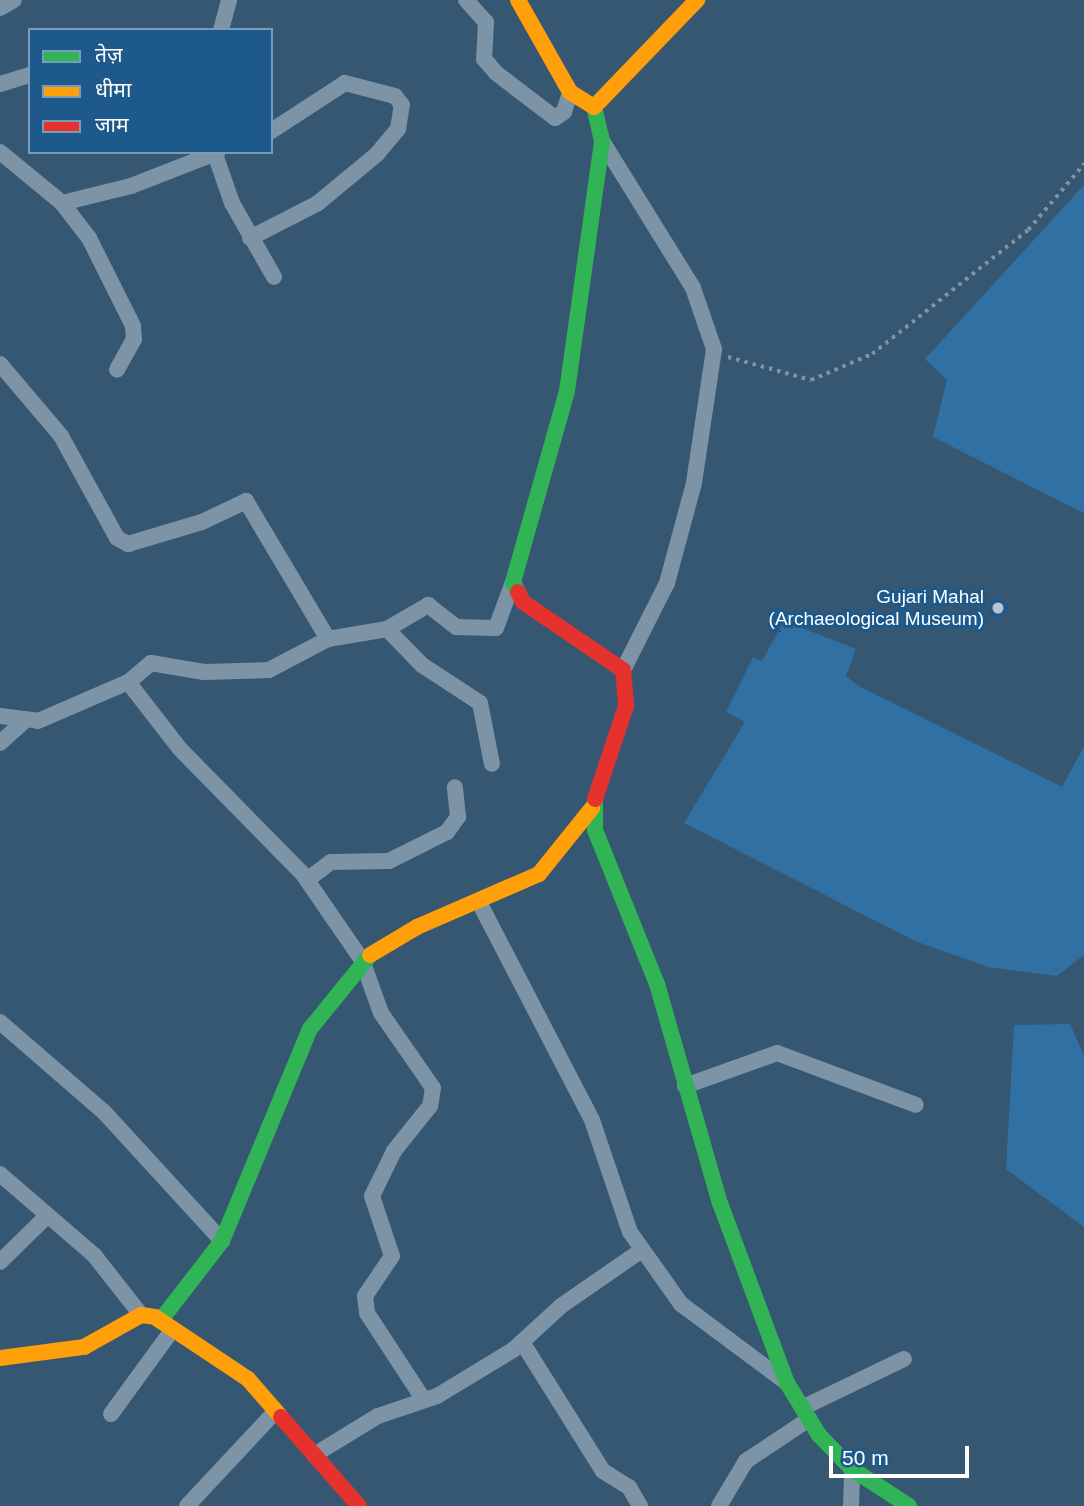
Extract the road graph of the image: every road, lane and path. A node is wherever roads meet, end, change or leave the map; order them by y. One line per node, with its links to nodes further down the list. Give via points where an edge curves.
1 (229, 0): 5 (street)
2 (466, 0): 8 (street, via 486,22 484,59 496,73 555,118 564,112)
3 (518, 0): 8 (main road)
4 (697, 0): 9 (main road)
5 (222, 28)
6 (28, 76): 7 (street)
7 (0, 84)
8 (570, 92): 9 (main road)
9 (594, 107): 11 (main road)
10 (273, 130): 17 (street, via 345,83 395,96 402,105 398,129 376,154 318,203)
11 (602, 141): 19 (street, via 692,288); 23 (main road, via 584,235 567,391)
12 (0, 152): 16 (street)
13 (214, 154): 16 (street, via 131,186)
14 (217, 154): 17 (street)
15 (1084, 164): 19 (path, via 1028,230 872,354 811,380 742,366)
16 (62, 203): 21 (street, via 89,238 133,326 134,339)
17 (250, 239): 18 (street)
18 (274, 277)
19 (714, 349): 26 (street, via 694,482 667,583)
20 (0, 364): 22 (street)
21 (117, 370)
22 (6, 383): 25 (street, via 61,436 117,538 128,544 202,522 246,501)
23 (513, 582): 24 (street, via 496,628 456,627 428,605); 26 (main road, via 523,602)
24 (387, 629): 25 (street); 31 (street, via 422,665 480,703)
25 (328, 639): 27 (street, via 269,670 204,672 151,663)
26 (623, 670): 33 (main road, via 626,706)
27 (128, 682): 29 (street); 34 (street, via 180,749)
28 (0, 716): 29 (street)
29 (23, 722): 30 (street)
30 (0, 743)
31 (492, 764)
32 (455, 787): 34 (street, via 457,817 446,832 389,861 331,862)
33 (592, 808): 35 (main road, via 539,874); 38 (main road, via 657,984)
34 (307, 880): 36 (street)
35 (479, 902): 36 (main road, via 417,927); 43 (street, via 592,1120 630,1232)
36 (362, 960): 42 (main road, via 310,1029); 51 (street, via 381,1013 433,1088 430,1106 394,1151 372,1196 392,1256 365,1296 367,1313)
37 (0, 1022): 42 (street, via 104,1112)
38 (685, 1086): 39 (street, via 777,1053); 50 (main road, via 720,1203)
39 (916, 1105)
40 (0, 1174): 41 (street)
41 (47, 1216): 44 (street); 45 (street, via 94,1255)
42 (222, 1241): 46 (main road)
43 (642, 1250): 47 (street, via 561,1306); 50 (street, via 681,1304)
44 (0, 1262)
45 (141, 1315): 46 (main road); 48 (main road, via 84,1347)
46 (167, 1325): 52 (main road, via 248,1379); 54 (street)
47 (522, 1342): 51 (street); 59 (street, via 603,1471 629,1487)
48 (0, 1358)
49 (904, 1359): 53 (street)
50 (788, 1383): 53 (main road)
51 (424, 1400): 55 (street, via 378,1416)
52 (276, 1411): 55 (main road); 57 (street)
53 (806, 1413): 56 (main road); 60 (street, via 746,1461)
54 (111, 1414)
55 (314, 1455): 58 (main road)
56 (852, 1469): 61 (street); 62 (main road)
57 (187, 1506)
58 (359, 1506)
59 (640, 1506)
60 (719, 1506)
61 (851, 1506)
62 (909, 1506)

